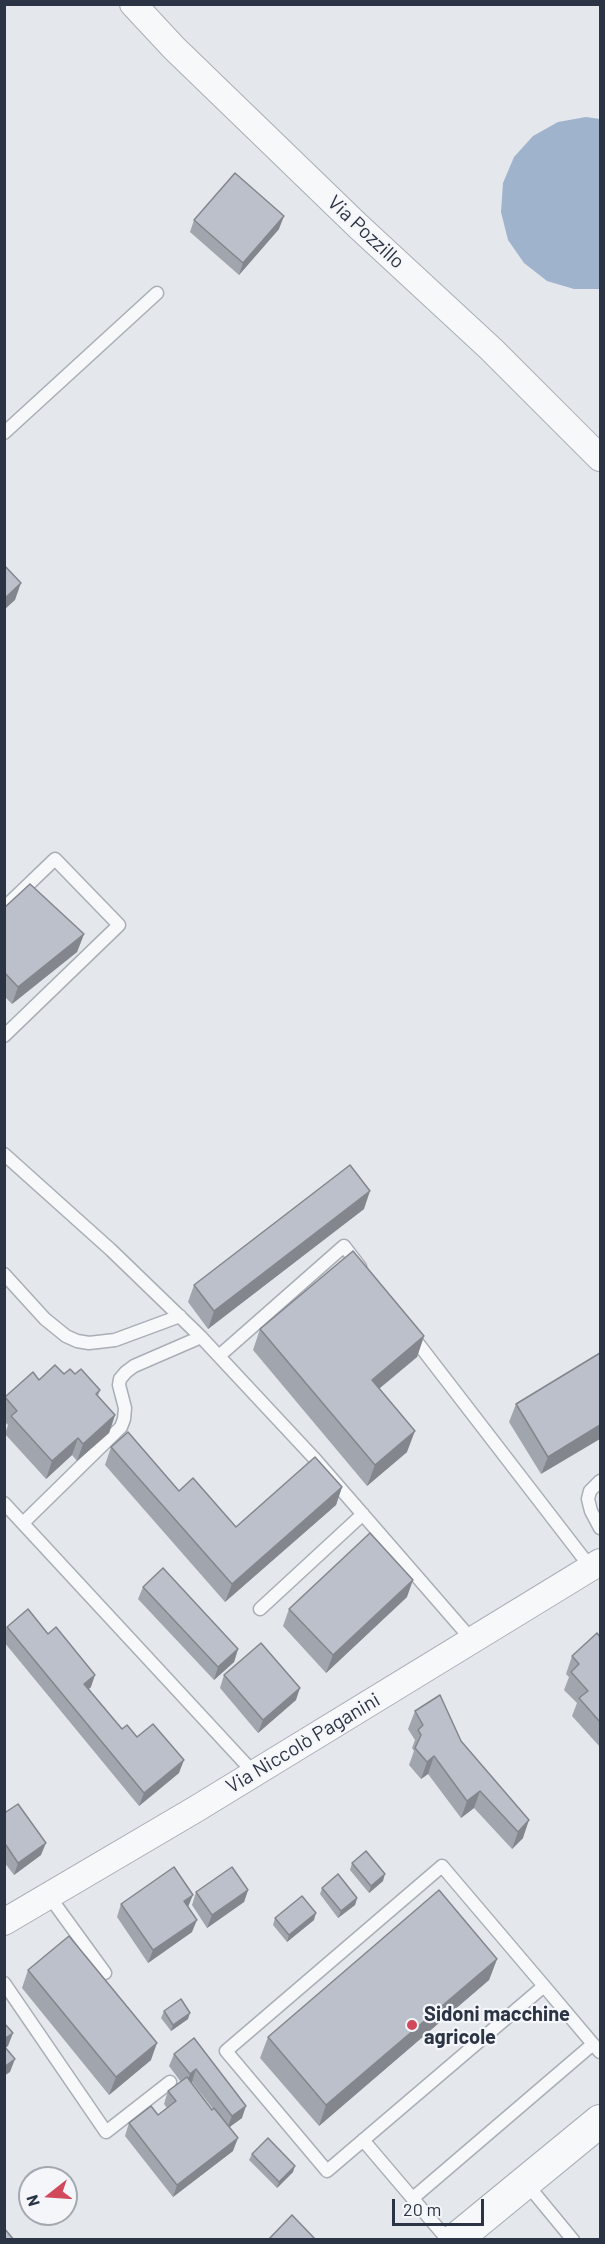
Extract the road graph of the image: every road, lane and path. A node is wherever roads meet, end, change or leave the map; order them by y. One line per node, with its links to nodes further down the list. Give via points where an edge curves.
1 (134, 4): 4 (street, Via Pozzillo, via 174,48)
2 (157, 292): 3 (lane)
3 (4, 433)
4 (600, 458)
5 (4, 908): 6 (lane, via 55,859 119,925)
6 (4, 1036)
7 (4, 1154): 10 (lane)
8 (4, 1274): 10 (lane, via 45,1319 77,1341 115,1340)
9 (366, 1275): 13 (lane, via 344,1246)
10 (180, 1316): 12 (lane)
11 (402, 1322): 19 (lane)
12 (201, 1337): 13 (lane); 17 (lane, via 126,1372 119,1385 125,1408 121,1427)
13 (219, 1356): 16 (lane)
14 (600, 1481): 18 (lane, via 588,1499)
15 (4, 1503): 17 (lane)
16 (363, 1514): 20 (lane); 21 (lane)
17 (23, 1523): 22 (lane)
18 (600, 1528)
19 (596, 1565): 21 (street, Via Niccolò Paganini)
20 (260, 1609)
21 (472, 1640): 22 (street, Via Niccolò Paganini)
22 (254, 1773): 23 (street, Via Niccolò Paganini)
23 (49, 1896): 24 (street, Via Niccolò Paganini); 25 (lane)
24 (4, 1922)
25 (105, 1973)
26 (4, 1983): 29 (lane, via 106,2132)
27 (544, 1986): 28 (lane); 31 (lane); 31 (lane, via 442,1866 226,2051 327,2170)
28 (597, 2048): 33 (lane)
29 (170, 2082)
30 (600, 2121): 32 (street)
31 (363, 2140): 33 (lane)
32 (525, 2182): 35 (street); 36 (lane)
33 (413, 2198): 34 (lane)
34 (448, 2240)
35 (455, 2240)
36 (573, 2240)

